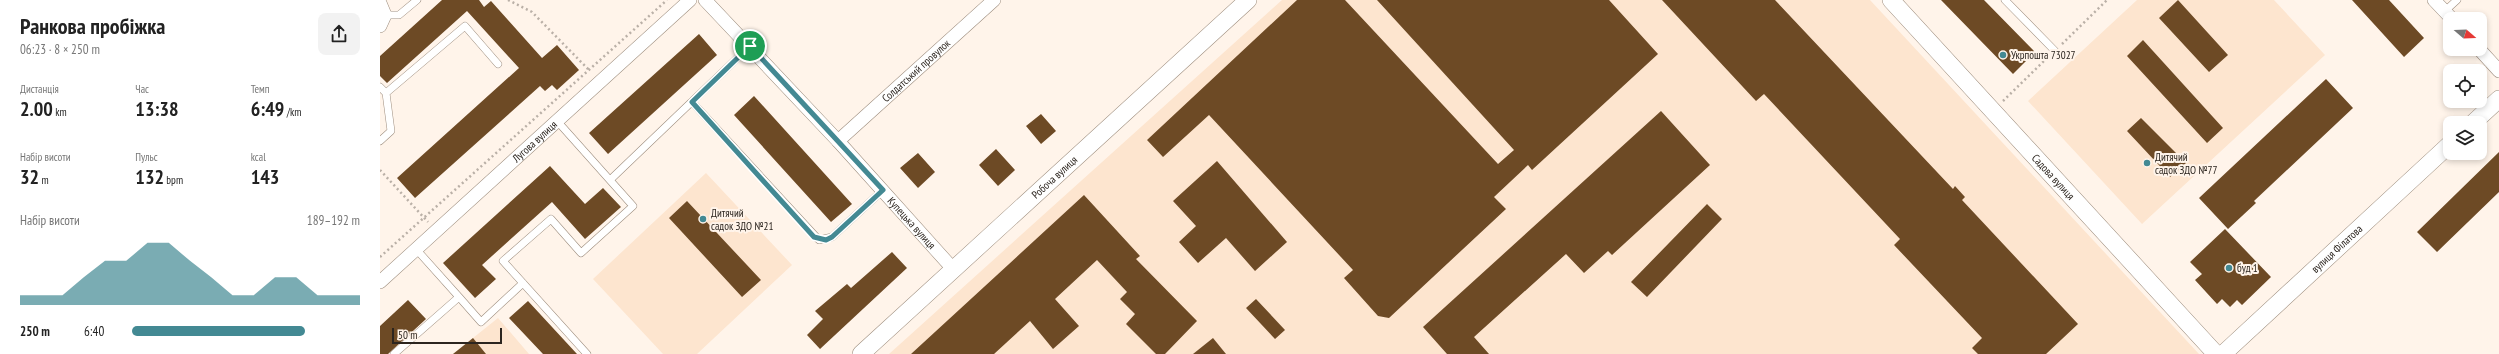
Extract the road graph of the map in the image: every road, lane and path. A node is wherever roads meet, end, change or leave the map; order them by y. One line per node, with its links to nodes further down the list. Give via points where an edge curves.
1 (417, 0): 14 (lane, via 399,15)
2 (508, 0): 19 (path, via 532,12)
3 (667, 0): 19 (path)
4 (690, 0): 21 (street, Лугова вулиця)
5 (705, 0): 15 (street, Купецька вулиця)
6 (994, 0): 29 (street, Солдатський провулок)
7 (1248, 0): 38 (street, Робоча вулиця)
8 (1891, 0): 45 (street, Садова вулиця)
9 (2006, 0): 16 (lane)
10 (2434, 0): 12 (street)
11 (2457, 0): 13 (lane)
12 (2445, 12)
13 (2450, 12)
14 (382, 15)
15 (750, 46): 25 (lane); 29 (street, Купецька вулиця)
16 (2055, 51)
17 (2485, 56): 20 (street)
18 (498, 64): 23 (lane, via 465,26)
19 (589, 70): 21 (path); 34 (path)
20 (2499, 71)
21 (601, 82): 27 (street, Лугова вулиця)
22 (380, 86): 23 (lane)
23 (386, 93): 28 (lane, via 391,131)
24 (2499, 99): 26 (street)
25 (692, 102): 32 (lane); 33 (lane, via 819,240 832,237)
26 (2481, 116)
27 (558, 122): 32 (lane); 35 (street, Лугова вулиця)
28 (380, 141)
29 (838, 141): 33 (street, Купецька вулиця)
30 (2443, 150): 46 (street, вулиця Філатова)
31 (380, 170): 34 (path)
32 (610, 180): 40 (lane, via 633,206 581,253 551,219 504,262)
33 (883, 190): 38 (street, Купецька вулиця)
34 (423, 216): 35 (path); 37 (path)
35 (436, 231): 36 (street, Лугова вулиця)
36 (416, 249): 39 (street, Лугова вулиця); 41 (lane)
37 (380, 257)
38 (954, 270): 44 (street, Робоча вулиця)
39 (380, 282)
40 (523, 283): 41 (lane, via 481,322); 43 (lane)
41 (459, 297): 42 (lane)
42 (394, 354)
43 (587, 354)
44 (861, 354)
45 (2216, 354)
46 (2223, 354)

